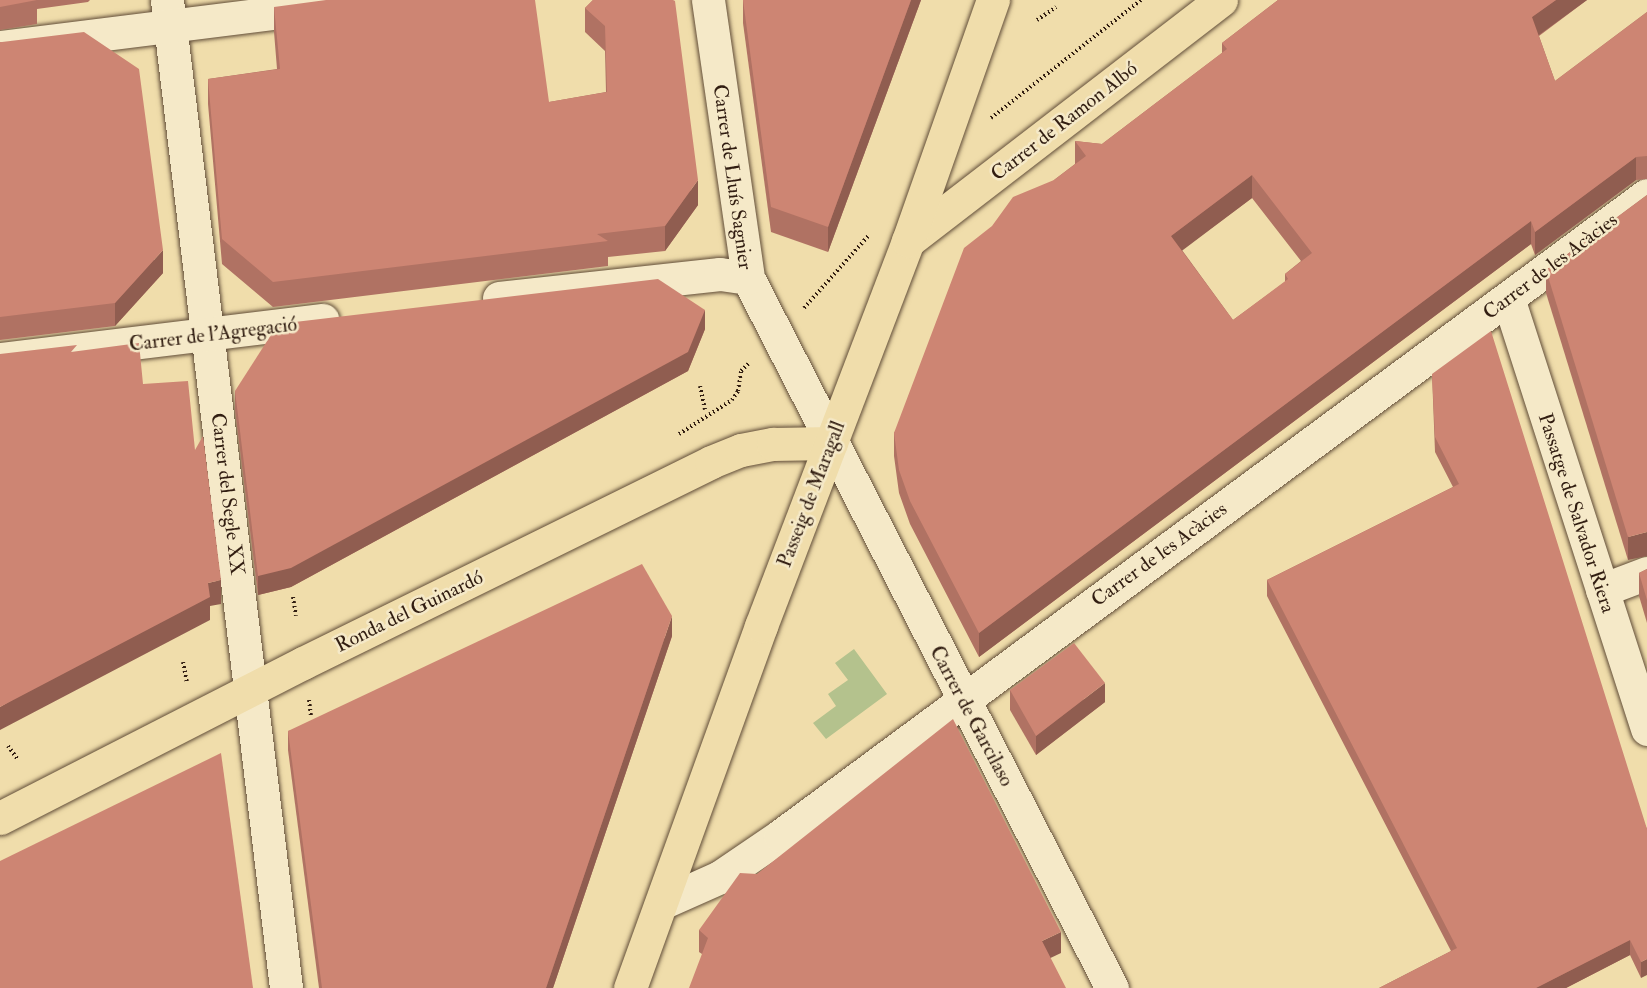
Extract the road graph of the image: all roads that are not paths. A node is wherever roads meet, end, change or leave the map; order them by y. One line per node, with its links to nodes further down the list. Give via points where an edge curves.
1 (375, 0): 5 (street)
2 (708, 0): 9 (street, Carrer de Lluís Sagnier)
3 (993, 0): 8 (main road, Passeig de Maragall)
4 (1221, 0): 8 (main road, Carrer de Ramon Albó)
5 (169, 12): 6 (street); 13 (street, Carrer del Segle XX)
6 (0, 47)
7 (1647, 195): 10 (street, Carrer de les Acàcies)
8 (908, 241): 15 (main road, Passeig de Maragall)
9 (748, 278): 11 (street, via 720,274); 15 (street, Carrer de Lluís Sagnier)
10 (1508, 298): 17 (street, Passatge de Salvador Riera); 19 (street, Carrer de les Acàcies)
11 (471, 302)
12 (355, 316): 13 (street, Carrer de l'Agregació)
13 (208, 334): 14 (street, Carrer de l'Agregació); 18 (street, Carrer del Segle XX)
14 (0, 359)
15 (831, 443): 18 (main road, Ronda del Guinardó, via 773,444 741,450 711,462); 19 (street, Carrer de Garcilaso); 22 (main road, Passeig de Maragall, via 698,795)
16 (1647, 573): 17 (street)
17 (1602, 590): 20 (street, Passatge de Salvador Riera)
18 (250, 691): 21 (main road, Ronda del Guinardó); 23 (street, Carrer del Segle XX)
19 (963, 698): 22 (street, Carrer de les Acàcies, via 720,877); 25 (street, Carrer de Garcilaso)
20 (1647, 729)
21 (0, 818)
22 (664, 902): 24 (main road, Passeig de Maragall)
23 (286, 988)
24 (630, 988)
25 (1112, 988)

